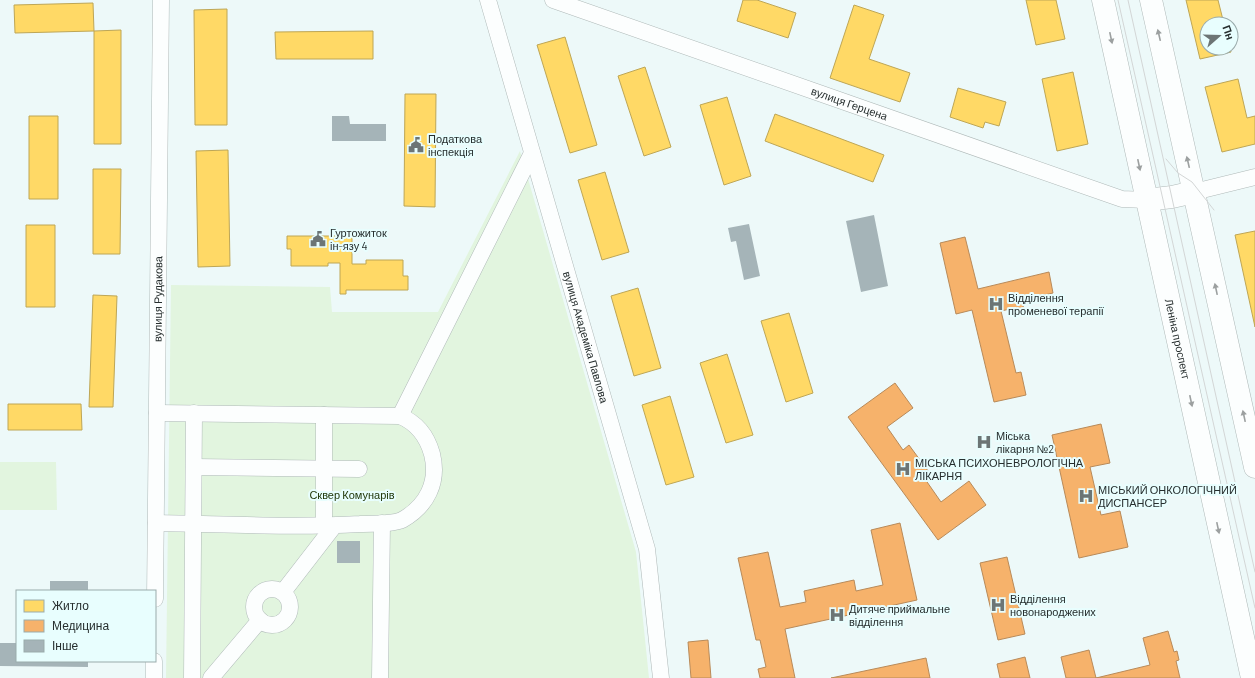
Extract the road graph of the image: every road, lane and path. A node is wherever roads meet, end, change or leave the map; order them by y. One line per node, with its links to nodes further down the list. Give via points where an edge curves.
1 (161, 0): 10 (street, вулиця Рудакова)
2 (488, 0): 6 (street, вулиця Академіка Павлова)
3 (553, 0): 9 (street, вулиця Герцена, via 1122,199)
4 (1103, 0): 9 (main road, Леніна проспект, one-way to 9)
5 (1151, 0): 8 (main road, one-way to 5)
6 (532, 153): 13 (street); 30 (street, вулиця Академіка Павлова, via 647,549)
7 (1255, 177): 8 (street)
8 (1194, 192): 9 (main road); 15 (main road, one-way to 8)
9 (1146, 200): 31 (main road, Леніна проспект, one-way to 31)
10 (157, 413): 11 (street); 18 (street, вулиця Рудакова)
11 (194, 414): 12 (street); 14 (street)
12 (324, 415): 13 (street); 16 (street)
13 (400, 416): 19 (street, via 412,421 422,432 430,447 435,476 423,504 400,520)
14 (194, 467): 16 (street); 20 (street)
15 (1255, 467)
16 (324, 469): 17 (street); 21 (street)
17 (359, 469)
18 (156, 523): 20 (street); 22 (street, вулиця Рудакова)
19 (382, 523): 21 (street); 29 (street)
20 (193, 524): 21 (street); 27 (street)
21 (329, 526): 23 (street)
22 (155, 590)
23 (283, 592): 24 (street, via 271,588 261,593 254,605 255,613); 24 (street, via 290,603 286,618 275,625)
24 (260, 620): 28 (street)
25 (154, 662): 26 (street)
26 (154, 678)
27 (192, 678)
28 (211, 678)
29 (380, 678)
30 (661, 678)
31 (1252, 678)

